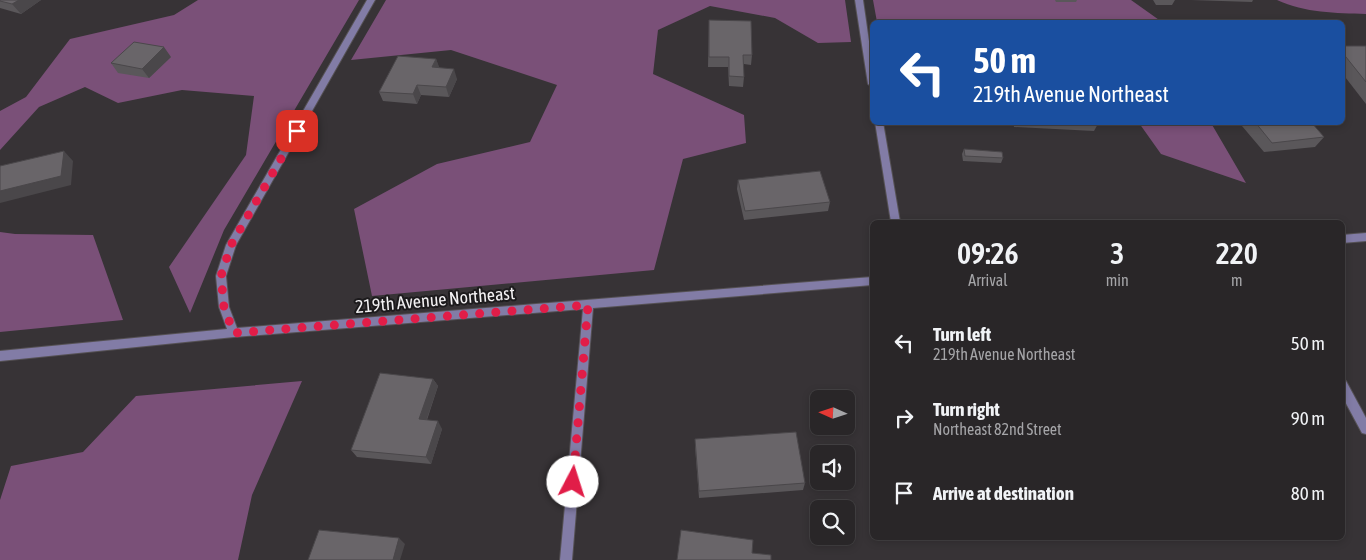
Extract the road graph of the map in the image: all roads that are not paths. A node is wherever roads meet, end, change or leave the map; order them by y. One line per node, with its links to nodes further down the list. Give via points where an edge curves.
1 (371, 0): 10 (street, via 231,245 221,276 224,308)
2 (858, 0): 3 (street)
3 (870, 72)
4 (880, 125): 5 (street)
5 (896, 220)
6 (1366, 237): 7 (street)
7 (1345, 239)
8 (870, 281): 9 (street, 219th Avenue Northeast)
9 (588, 305): 10 (street, 219th Avenue Northeast); 14 (street)
10 (234, 333): 11 (street, 219th Avenue Northeast)
11 (0, 356)
12 (1345, 390): 13 (street)
13 (1366, 429)
14 (566, 560)

